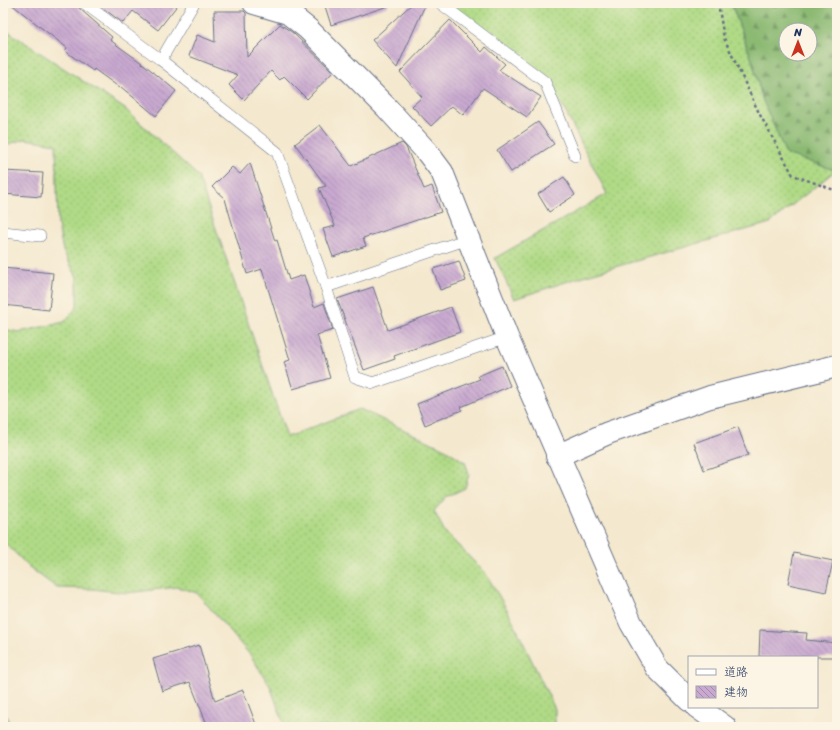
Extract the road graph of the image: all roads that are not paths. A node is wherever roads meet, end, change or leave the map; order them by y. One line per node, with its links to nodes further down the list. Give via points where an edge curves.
1 (84, 3): 6 (lane)
2 (194, 3): 6 (lane)
3 (254, 3): 5 (street)
4 (440, 3): 7 (lane, via 545,82)
5 (293, 6): 10 (street, via 427,152 442,172)
6 (161, 60): 11 (lane, via 277,152)
7 (575, 156)
8 (3, 232): 9 (lane)
9 (40, 236)
10 (468, 239): 11 (lane); 12 (street)
11 (326, 287): 12 (lane, via 355,377 373,383)
12 (506, 337): 14 (street)
13 (837, 366): 14 (street, via 710,398 608,433)
14 (557, 456): 15 (street, via 631,623 657,668)
15 (688, 699)
16 (698, 708): 17 (street)
17 (725, 727)

